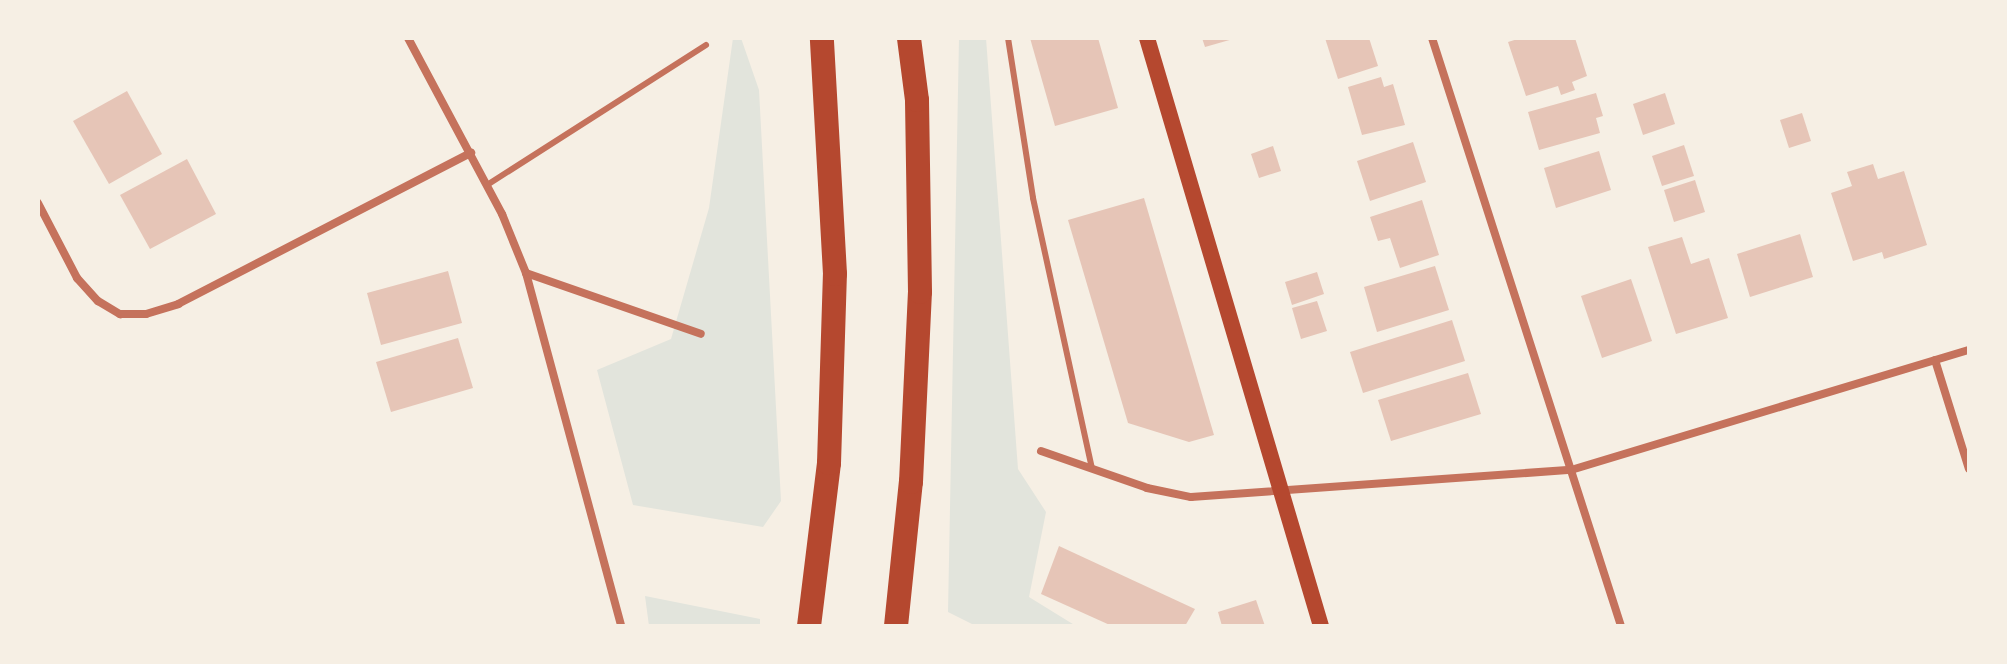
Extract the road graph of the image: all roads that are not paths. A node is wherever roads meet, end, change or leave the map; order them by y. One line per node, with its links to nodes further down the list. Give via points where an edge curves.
1 (408, 38): 8 (street)
2 (822, 38): 21 (highway, via 835,274 829,463)
3 (909, 38): 22 (highway, via 917,100 920,292 911,482)
4 (1008, 38): 16 (lane, via 1033,198)
5 (1147, 38): 19 (main road)
6 (1432, 38): 18 (street)
7 (706, 45): 9 (lane)
8 (471, 153): 9 (street); 10 (street, via 178,304 146,314 120,314 98,301 77,278)
9 (487, 185): 11 (street)
10 (38, 203)
11 (526, 273): 12 (street); 20 (street)
12 (701, 334)
13 (1969, 350): 14 (street)
14 (1935, 360): 17 (street); 18 (street)
15 (1041, 451): 16 (street)
16 (1092, 469): 19 (street, via 1191,497)
17 (1969, 469)
18 (1571, 470): 19 (street); 24 (street)
19 (1282, 491): 23 (main road)
20 (621, 626)
21 (809, 626)
22 (896, 626)
23 (1321, 626)
24 (1621, 626)

